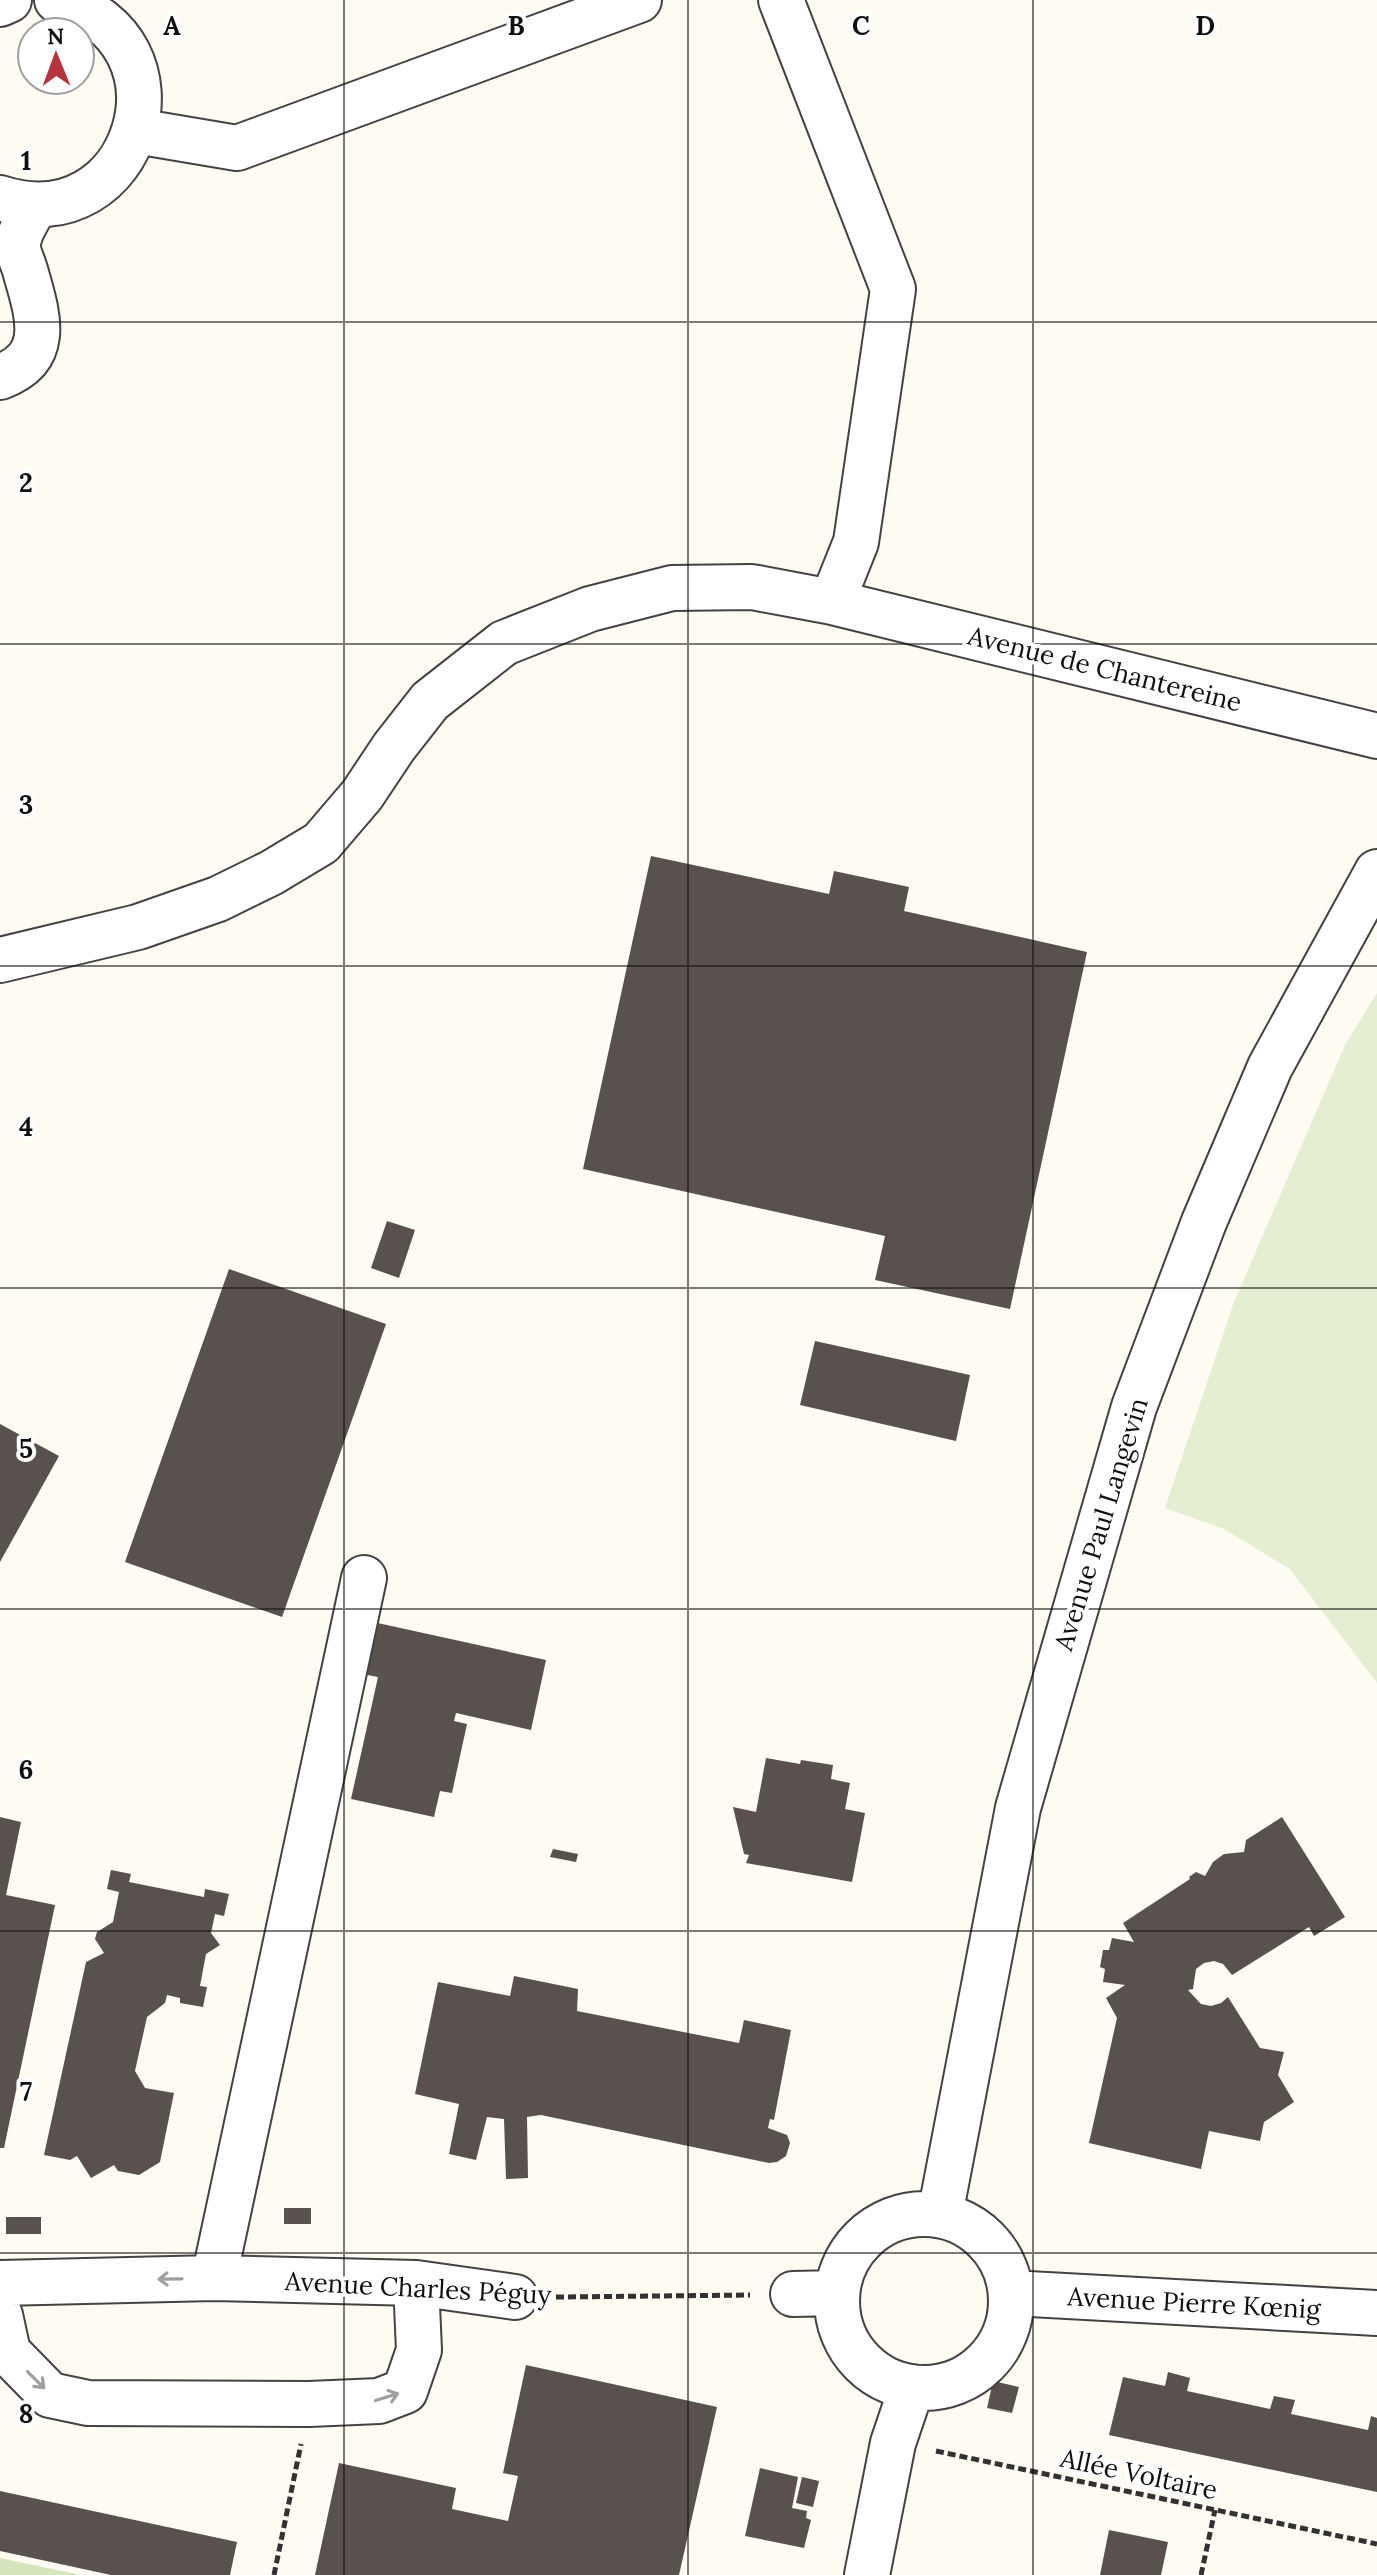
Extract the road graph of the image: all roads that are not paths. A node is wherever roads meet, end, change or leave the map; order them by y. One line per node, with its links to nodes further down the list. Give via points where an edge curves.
1 (9, 0): 5 (street)
2 (57, 0): 6 (street)
3 (639, 0): 7 (street, via 237,148)
4 (781, 0): 10 (street, via 893,289 856,542)
5 (0, 4)
6 (115, 11): 7 (street, via 136,72)
7 (136, 131): 8 (street, via 121,161 98,185 69,200)
8 (18, 202): 9 (street, via 23,229 18,245 39,336 30,359)
9 (0, 377)
10 (832, 602): 11 (street, Avenue de Chantereine); 13 (street, Avenue de Chantereine, via 752,587 672,588 590,609 504,643 430,701 321,843 218,899 138,927)
11 (1377, 736)
12 (1377, 872): 15 (street, Avenue Paul Langevin, via 1270,1067 1134,1407 1018,1808)
13 (0, 960)
14 (364, 1578): 16 (street)
15 (940, 2215): 19 (street, via 911,2214 860,2241 844,2265); 20 (street, via 967,2224 989,2242 1005,2266)
16 (214, 2278): 17 (street, Avenue Charles Péguy, one-way to 17); 18 (street, Avenue Charles Péguy)
17 (0, 2283)
18 (416, 2283): 22 (street, Avenue Charles Péguy); 24 (street, one-way to 18, via 8,2352 50,2395 88,2403 379,2401 405,2391 419,2350)
19 (837, 2293): 21 (street); 25 (street, via 848,2345 887,2380)
20 (1012, 2293): 23 (street, Avenue Pierre Kœnig); 25 (street, via 1001,2344 985,2364 938,2387)
21 (793, 2294)
22 (515, 2297)
23 (1377, 2313)
24 (0, 2315)
25 (912, 2387): 26 (street, via 893,2443)
26 (867, 2575)

